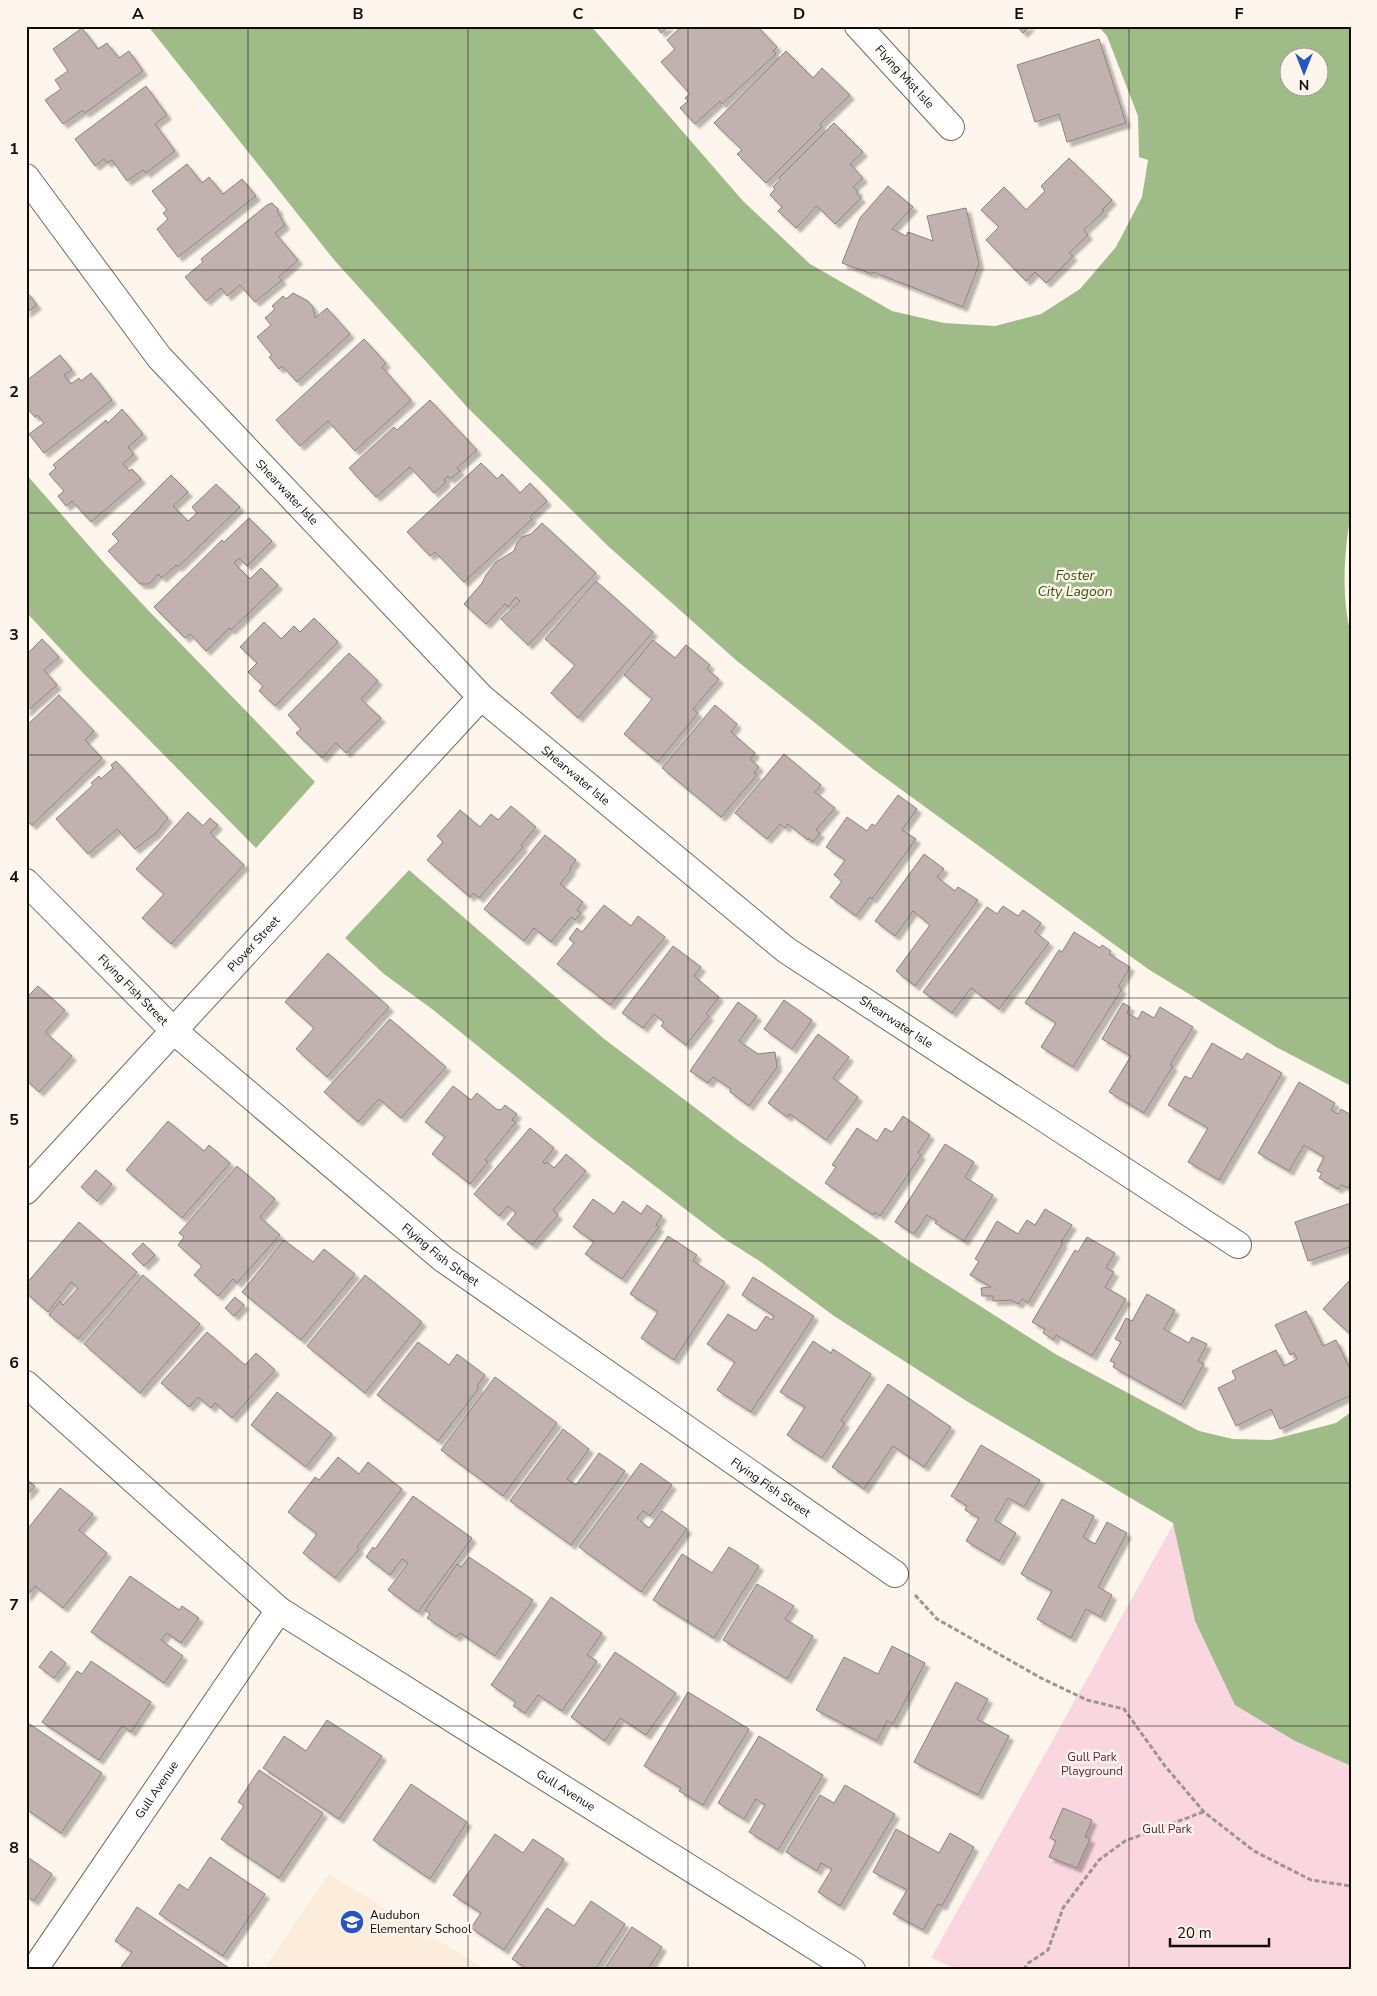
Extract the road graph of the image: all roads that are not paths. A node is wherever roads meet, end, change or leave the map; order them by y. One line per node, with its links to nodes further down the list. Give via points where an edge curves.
1 (858, 26): 2 (street, Flying Mist Isle)
2 (950, 127)
3 (26, 177): 4 (street, Shearwater Isle, via 159,357)
4 (481, 697): 6 (street, Plover Street); 8 (street, Shearwater Isle, via 786,950)
5 (26, 882): 6 (street, Flying Fish Street)
6 (174, 1031): 7 (street, Plover Street); 10 (street, Flying Fish Street, via 442,1259)
7 (26, 1191)
8 (1238, 1245)
9 (26, 1384): 11 (street, Gull Avenue)
10 (896, 1574)
11 (279, 1610): 12 (street, Gull Avenue); 13 (street, Gull Avenue)
12 (34, 1970)
13 (852, 1970)

